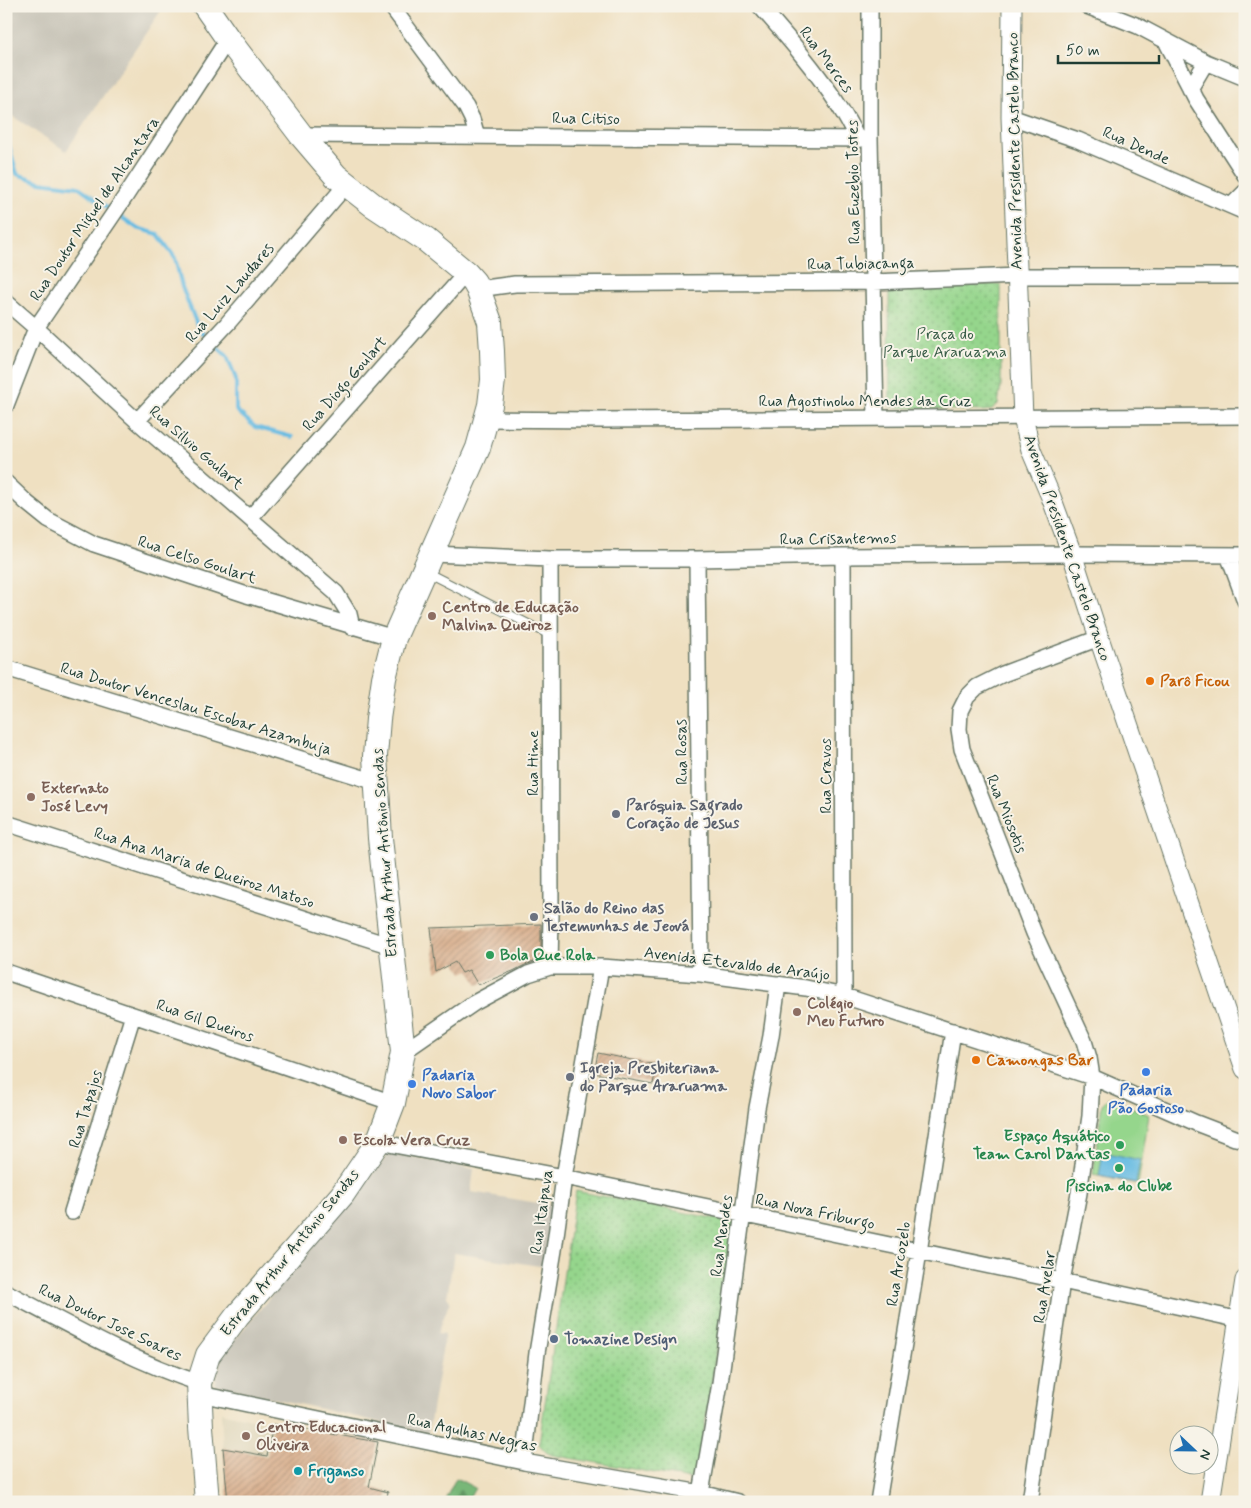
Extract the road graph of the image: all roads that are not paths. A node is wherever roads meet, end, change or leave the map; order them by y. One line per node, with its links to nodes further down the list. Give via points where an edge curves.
1 (205, 6): 7 (main road)
2 (391, 6): 14 (street, via 466,107)
3 (760, 6): 15 (street, Rua Merces)
4 (870, 6): 15 (street, Rua Euzebio Tostes)
5 (1012, 6): 12 (street, Avenida Presidente Castelo Branco)
6 (1087, 6): 8 (street)
7 (228, 39): 13 (main road); 25 (street, Rua Doutor Miguel de Alcantara)
8 (1166, 41): 9 (street); 11 (street)
9 (1206, 62): 10 (street); 11 (street)
10 (1245, 78)
11 (1190, 89): 16 (street)
12 (1011, 117): 19 (street, Rua Dende, via 1078,140); 20 (street, Avenida Presidente Castelo Branco)
13 (301, 135): 14 (street, Rua Citiso); 17 (main road)
14 (476, 136): 15 (street, Rua Citiso)
15 (864, 139): 23 (street, Rua Euzebio Tostes)
16 (1245, 175)
17 (346, 184): 22 (main road, via 373,206 426,240); 31 (street, Rua Luiz Laudares, via 205,349)
18 (1245, 192): 19 (street)
19 (1238, 209)
20 (1018, 276): 21 (street, Rua Tubiacanga); 23 (street, Rua Tubiacanga); 29 (street, Avenida Presidente Castelo Branco)
21 (1245, 276)
22 (472, 281): 23 (street, Rua Tubiacanga, via 515,284); 30 (main road, Estrada Arthur Antônio Sendas, via 490,322 493,380); 33 (street, Rua Diogo Goulart)
23 (873, 282): 28 (street, Rua Euzebio Tostes)
24 (6, 302): 25 (street, Rua Silvio Goulart)
25 (36, 328): 26 (street, Rua Doutor Miguel de Alcantara); 31 (street, Rua Silvio Goulart)
26 (6, 405)
27 (1245, 416): 29 (street, Rua Agostinoho Mendes da Cruz)
28 (876, 418): 29 (street, Rua Agostinoho Mendes da Cruz); 30 (street, Rua Agostinoho Mendes da Cruz)
29 (1023, 418): 34 (street, Avenida Presidente Castelo Branco, via 1031,450)
30 (486, 419): 40 (main road, Estrada Arthur Antônio Sendas, via 478,448)
31 (137, 421): 33 (street, Rua Silvio Goulart)
32 (6, 483): 42 (street, Rua Celso Goulart, via 48,520 94,544)
33 (250, 518): 42 (street, Rua Silvio Goulart, via 336,593 349,614)
34 (1072, 554): 35 (street, Rua Crisantemos); 37 (street, Rua Crisantemos); 45 (street, Avenida Presidente Castelo Branco)
35 (1228, 555): 36 (street, Rua Crisantemos); 41 (street)
36 (1245, 555)
37 (843, 556): 39 (street, Rua Crisantemos); 55 (street, Rua Cravos)
38 (550, 559): 39 (street, Rua Crisantemos); 40 (street, Rua Crisantemos); 43 (street, Rua Hime)
39 (698, 559): 53 (street, Rua Rosas)
40 (428, 562): 43 (lane); 44 (main road, Estrada Arthur Antônio Sendas)
41 (1245, 601)
42 (352, 627): 44 (street, Rua Celso Goulart)
43 (550, 635): 50 (street, Rua Hime)
44 (394, 638): 47 (main road, Estrada Arthur Antônio Sendas, via 378,719)
45 (1099, 638): 59 (street, Avenida Presidente Castelo Branco); 60 (street, Rua Miosotis, via 977,687 960,710 959,729 962,750 1034,933 1084,1040)
46 (6, 668): 47 (street, Rua Doutor Venceslau Escobar Azambuja)
47 (376, 782): 49 (main road, Estrada Arthur Antônio Sendas)
48 (6, 823): 49 (street, Rua Ana Maria de Queiroz Matoso)
49 (391, 946): 58 (main road, Estrada Arthur Antônio Sendas)
50 (550, 967): 51 (street, Avenida Etevaldo de Araújo); 58 (street, Avenida Etevaldo de Araújo, via 528,974 482,999)
51 (601, 967): 53 (street, Avenida Etevaldo de Araújo); 64 (street, Rua Itaipava)
52 (6, 972): 56 (street, Rua Gil Queiros)
53 (701, 974): 54 (street, Avenida Etevaldo de Araújo)
54 (778, 984): 55 (street, Avenida Etevaldo de Araújo); 66 (street, Rua Mendes)
55 (844, 996): 57 (street, Avenida Etevaldo de Araújo)
56 (134, 1015): 61 (street, Rua Gil Queiros); 65 (street, Rua Tapajos)
57 (953, 1031): 60 (street, Avenida Etevaldo de Araújo); 67 (street, Rua Arcozelo)
58 (403, 1052): 61 (main road, Estrada Arthur Antônio Sendas)
59 (1245, 1068)
60 (1092, 1078): 62 (street, Avenida Etevaldo de Araújo, via 1196,1123); 69 (street, Rua Avelar, via 1080,1193)
61 (392, 1103): 63 (main road, Estrada Arthur Antônio Sendas)
62 (1245, 1140)
63 (378, 1142): 64 (street, Rua Nova Friburgo); 72 (main road, Estrada Arthur Antônio Sendas, via 342,1195 221,1336 208,1355)
64 (564, 1177): 66 (street, Rua Nova Friburgo); 73 (street, Rua Itaipava)
65 (72, 1212)
66 (743, 1215): 67 (street, Rua Nova Friburgo); 74 (street, Rua Mendes)
67 (919, 1252): 69 (street, Rua Nova Friburgo); 77 (street, Rua Arcozelo)
68 (1245, 1280): 71 (street)
69 (1062, 1281): 71 (street, Rua Nova Friburgo); 78 (street, Rua Avelar)
70 (6, 1292): 72 (street, Rua Doutor Jose Soares)
71 (1242, 1320): 79 (street)
72 (199, 1388): 73 (street, Rua Agulhas Negras); 75 (main road, Estrada Arthur Antônio Sendas)
73 (524, 1462): 74 (street, Rua Agulhas Negras)
74 (701, 1493): 76 (street, Rua Agulhas Negras)
75 (207, 1502)
76 (738, 1502)
77 (878, 1502)
78 (1030, 1502)
79 (1210, 1502)

